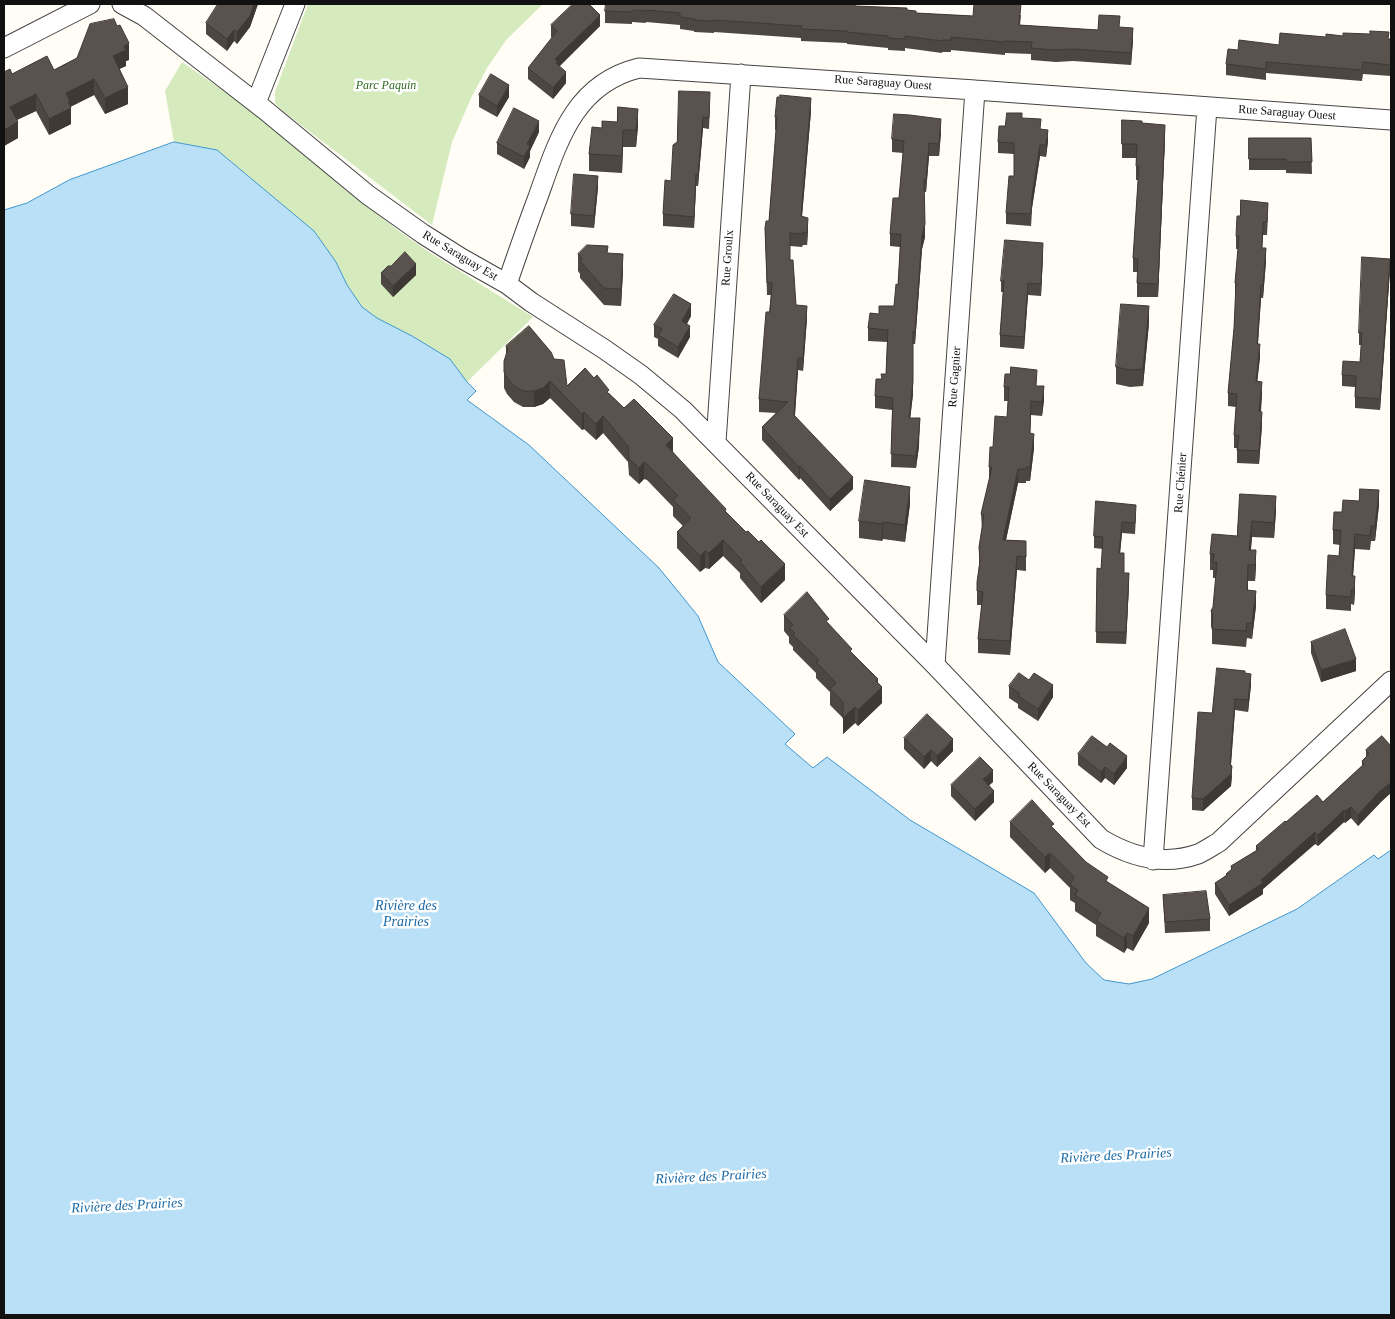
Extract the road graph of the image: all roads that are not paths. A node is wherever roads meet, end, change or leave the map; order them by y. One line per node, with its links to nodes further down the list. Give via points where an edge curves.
1 (90, 4): 4 (street)
2 (122, 4): 7 (street, Rue Saraguay Est, via 144,16)
3 (295, 4): 7 (street)
4 (4, 48)
5 (741, 74): 6 (street, Rue Saraguay Ouest); 10 (street, Rue Saraguay Ouest, via 639,68 609,79 594,90 567,124 555,149); 11 (street, Rue Groulx)
6 (975, 90): 8 (street, Rue Saraguay Ouest); 12 (street, Rue Gagnier)
7 (256, 103): 10 (street, Rue Saraguay Est, via 368,195 423,234)
8 (1208, 107): 9 (street, Rue Saraguay Ouest); 14 (street, Rue Chénier)
9 (1391, 120)
10 (506, 284): 11 (street, Rue Saraguay Est, via 641,375)
11 (716, 442): 12 (street, Rue Saraguay Est)
12 (935, 665): 14 (street, Rue Saraguay Est, via 1101,839)
13 (1391, 681): 14 (street, Rue Saraguay Est, via 1219,842 1199,853)
14 (1153, 860)

